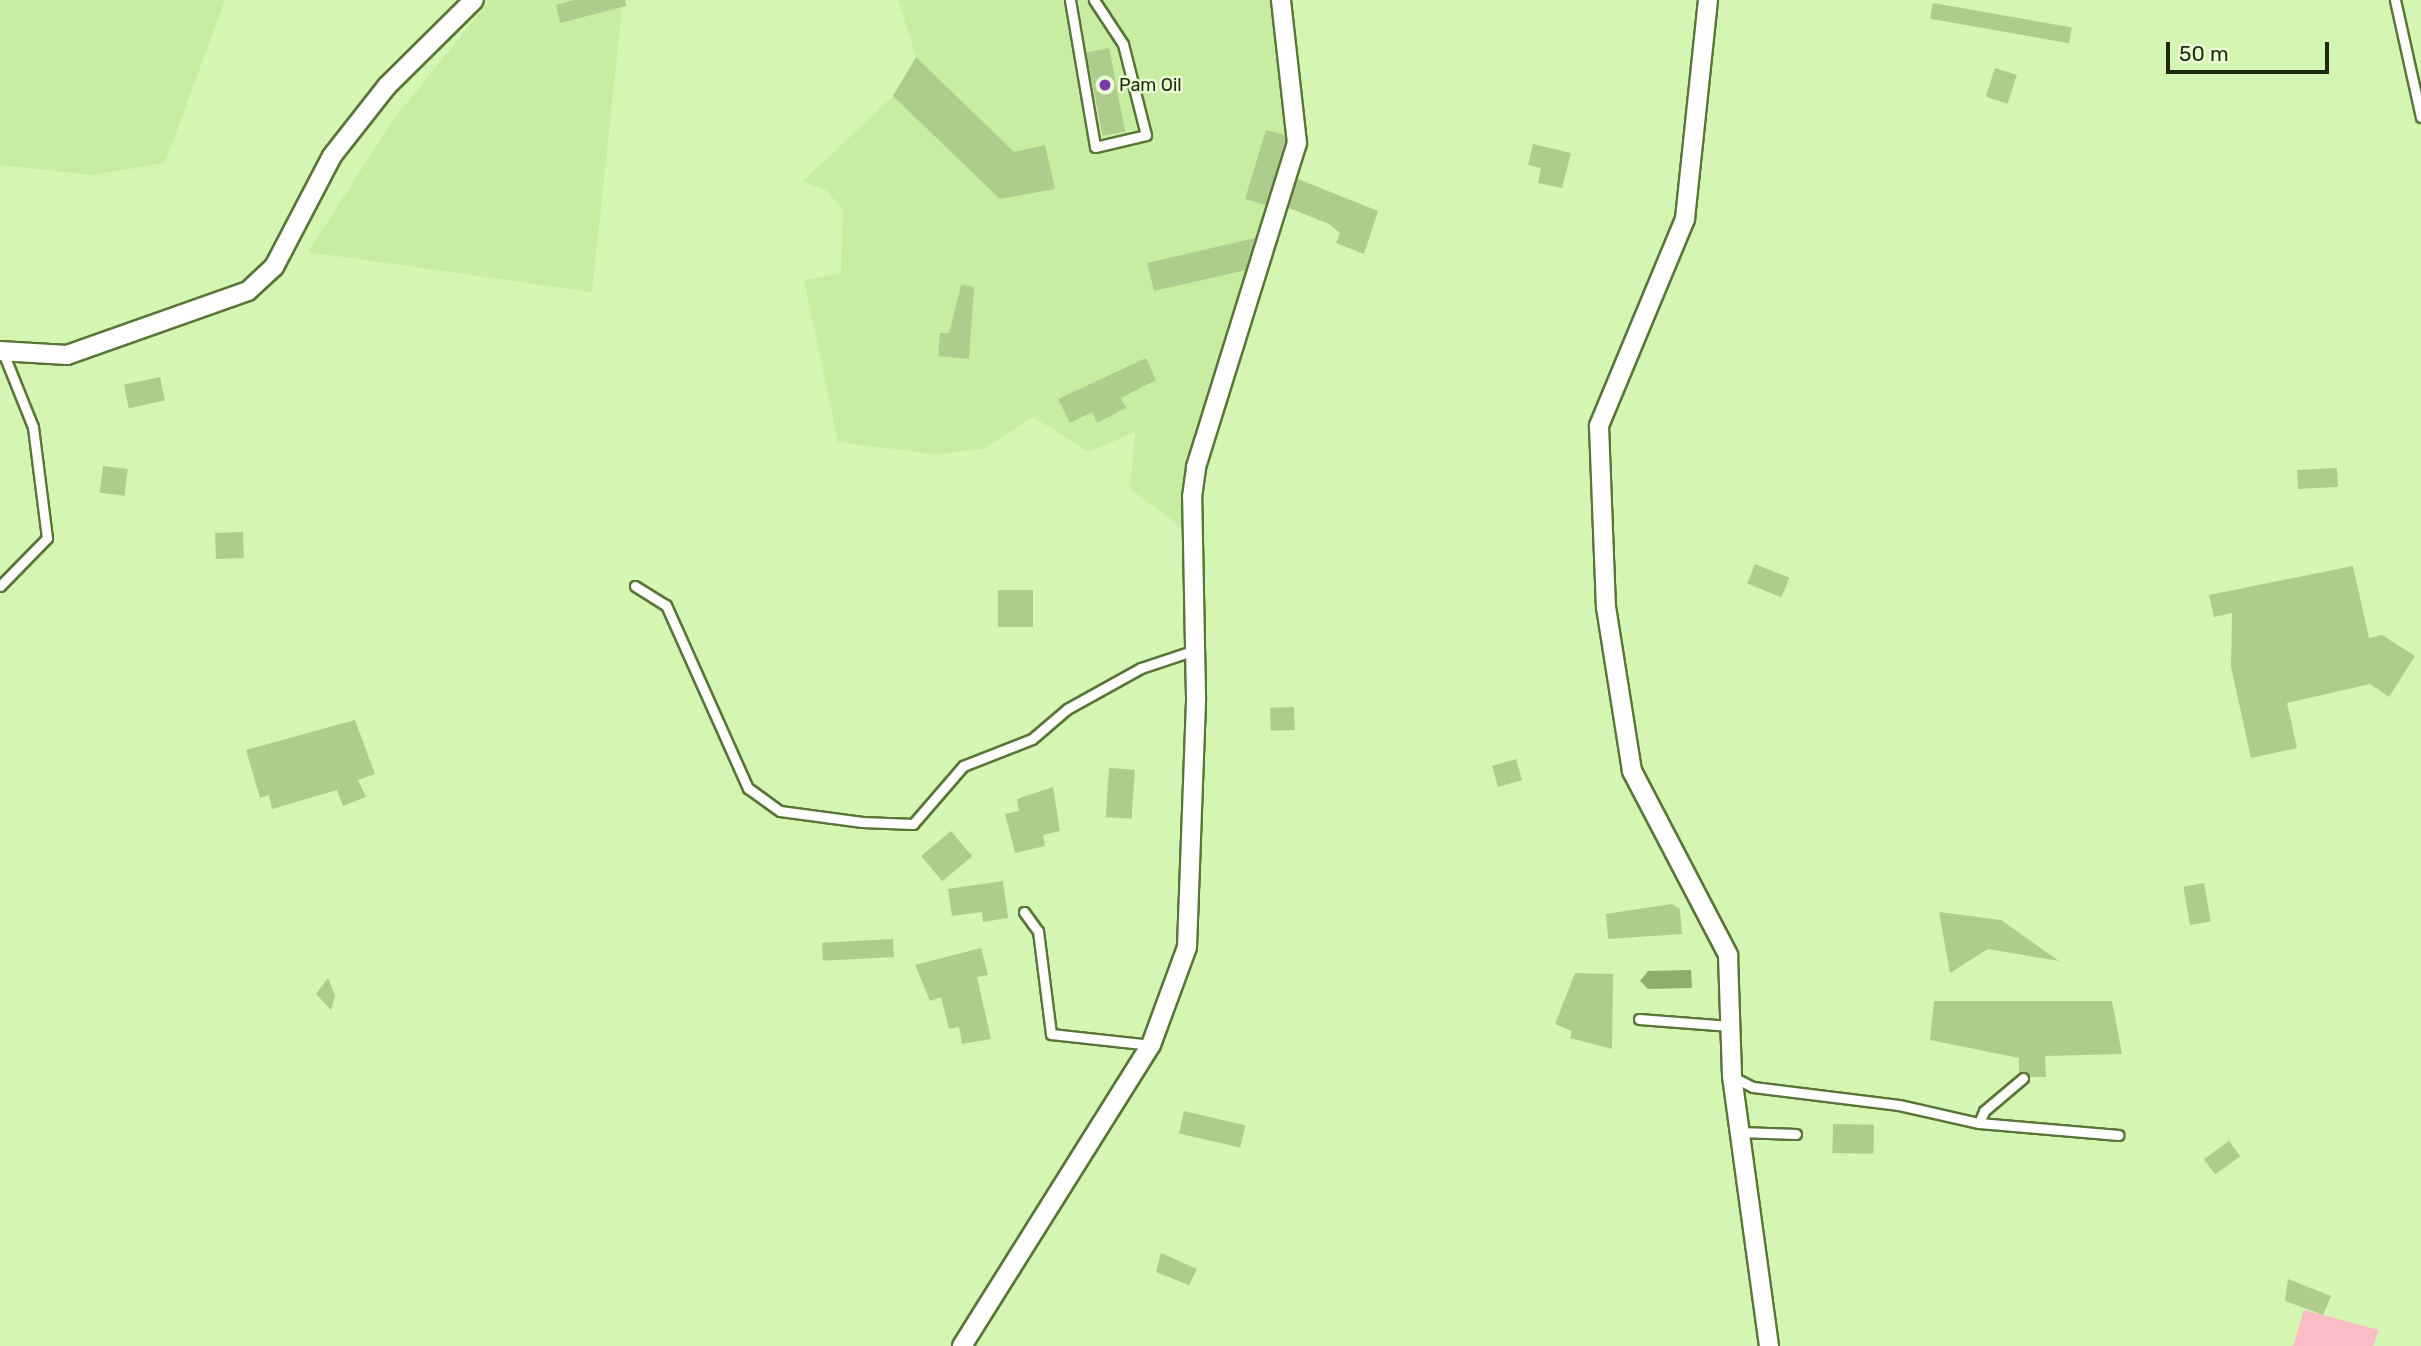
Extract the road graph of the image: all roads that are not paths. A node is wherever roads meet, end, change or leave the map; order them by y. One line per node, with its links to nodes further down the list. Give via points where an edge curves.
1 (474, 0): 8 (street, via 387,86 332,156 274,267 248,291 67,355)
2 (1070, 0): 3 (lane, via 1094,147 1146,135 1123,44)
3 (1094, 0)
4 (1281, 0): 11 (street, via 1297,143 1196,467 1189,567)
5 (1708, 0): 14 (street, via 1685,219 1599,426 1606,607 1632,771 1728,955)
6 (2395, 0): 7 (lane)
7 (2421, 117)
8 (2, 353): 9 (lane, via 33,427 47,538)
9 (0, 586)
10 (635, 586): 11 (lane, via 666,605 748,788 780,811 862,822 913,824 963,766 1032,739 1067,709 1142,668)
11 (1195, 650): 15 (street, via 1193,909 1187,947)
12 (1024, 912): 15 (lane, via 1038,931 1051,1034)
13 (1639, 1019): 14 (lane)
14 (1730, 1026): 16 (street)
15 (1151, 1045): 22 (street)
16 (1732, 1076): 18 (lane, via 1762,1088 1899,1105); 19 (street)
17 (2023, 1079): 18 (lane)
18 (1979, 1123): 21 (lane)
19 (1738, 1132): 20 (lane); 23 (street)
20 (1796, 1134)
21 (2119, 1135)
22 (962, 1346)
23 (1769, 1346)

